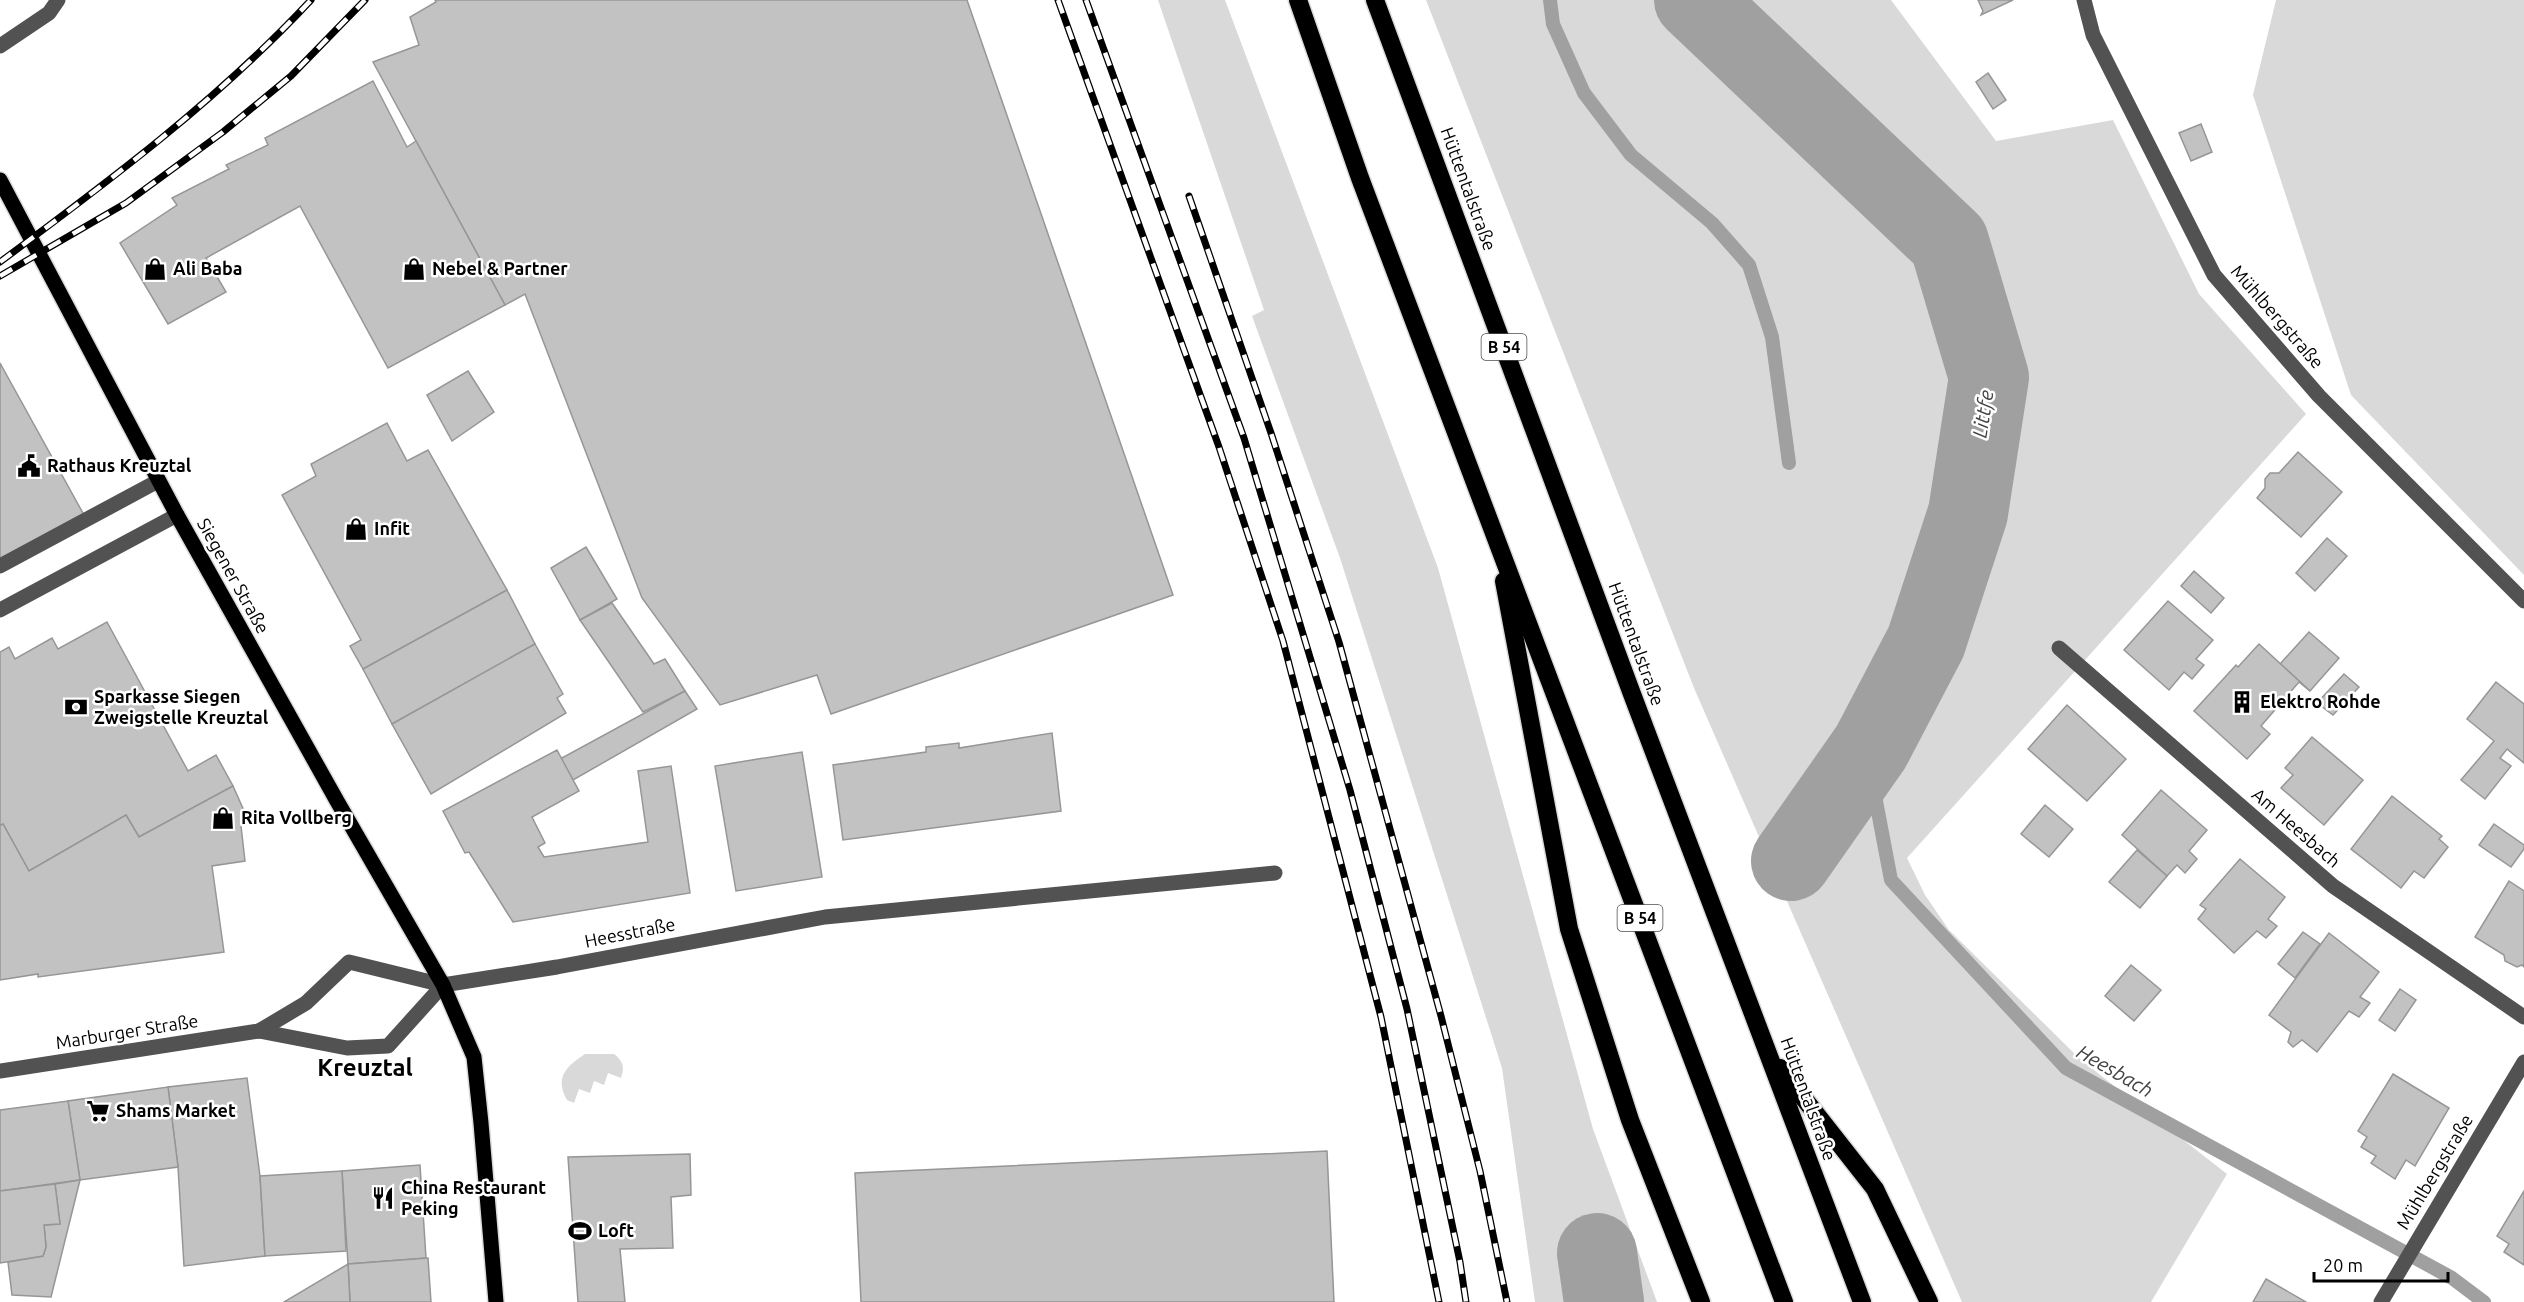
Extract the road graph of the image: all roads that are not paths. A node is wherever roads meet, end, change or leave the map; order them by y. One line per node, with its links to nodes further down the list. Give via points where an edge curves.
1 (58, 0): 5 (street, via 49,13)
2 (1298, 0): 9 (highway, B 54, via 1360,178)
3 (1375, 0): 18 (highway, Hüttentalstraße / B 54)
4 (2084, 0): 11 (street, Mühlbergstraße, via 2093,35 2214,275 2319,396)
5 (0, 46)
6 (0, 180): 7 (main road, Siegener Straße)
7 (158, 481): 8 (main road, Siegener Straße); 10 (street)
8 (177, 515): 12 (street); 15 (main road, Siegener Straße)
9 (1495, 535): 22 (highway, via 1569,929 1630,1120); 23 (highway, B 54)
10 (0, 567)
11 (2524, 601)
12 (0, 610)
13 (2059, 648): 16 (street, Am Heesbach, via 2332,886)
14 (1275, 873): 15 (street, Heesstraße, via 825,917)
15 (443, 985): 17 (street, Marburger Straße, via 350,962 306,1003); 17 (street, Marburger Straße, via 388,1046 347,1048); 21 (main road, Siegener Straße, via 474,1058)
16 (2524, 1017)
17 (259, 1031): 20 (street, Marburger Straße)
18 (1770, 1054): 24 (highway, Hüttentalstraße / B 54); 25 (highway, via 1875,1189)
19 (2524, 1062): 26 (street, Mühlbergstraße)
20 (0, 1071)
21 (496, 1302)
22 (1701, 1302)
23 (1784, 1302)
24 (1862, 1302)
25 (1929, 1302)
26 (2380, 1302)

